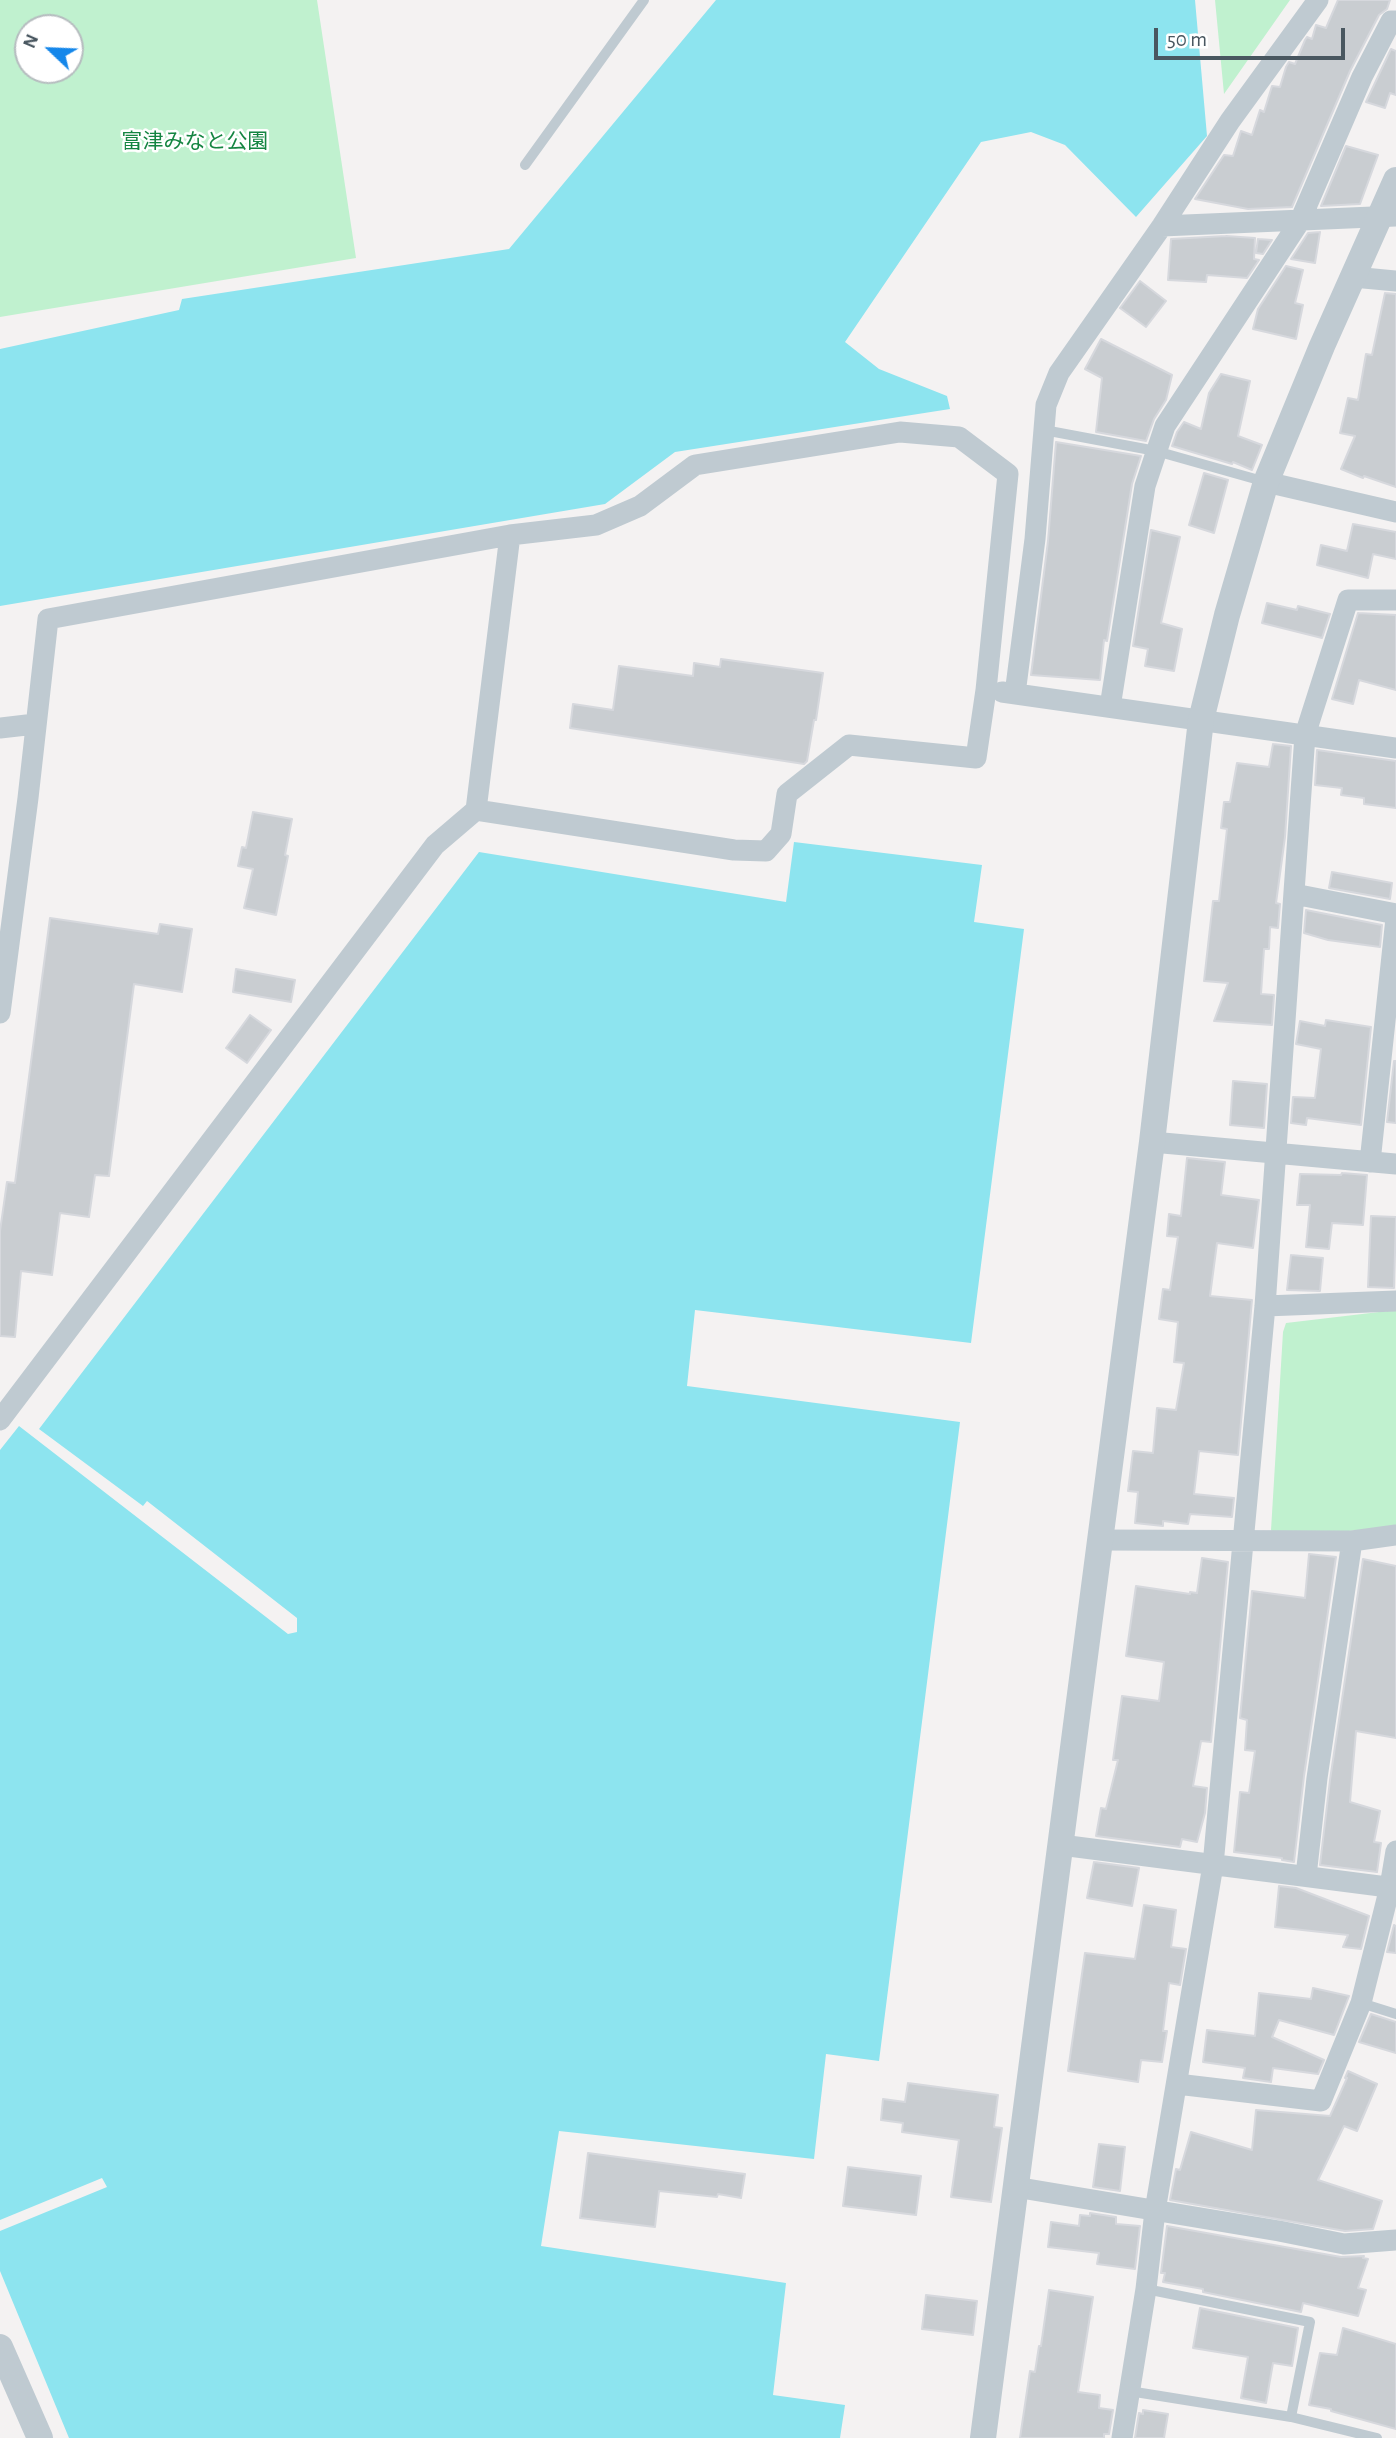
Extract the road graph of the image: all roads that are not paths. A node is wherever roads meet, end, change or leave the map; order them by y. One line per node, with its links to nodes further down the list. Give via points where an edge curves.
1 (644, 0): 4 (lane)
2 (1318, 0): 8 (street, via 1230,121)
3 (1396, 21): 7 (street, via 1391,21 1363,77)
4 (524, 165)
5 (1396, 180): 6 (street)
6 (1388, 216): 7 (street); 9 (street)
7 (1300, 221): 8 (street); 12 (street, via 1165,426)
8 (1162, 226): 11 (street, via 1059,373 1046,405)
9 (1353, 277): 10 (street); 13 (street)
10 (1396, 281)
11 (1044, 430): 12 (lane); 18 (street)
12 (1156, 451): 13 (lane); 19 (street, via 1145,486)
13 (1266, 482): 14 (street); 20 (street)
14 (1396, 512)
15 (510, 535): 17 (street, via 596,525 640,506 695,465 900,432 959,437 1008,474); 21 (street, via 48,619); 25 (street)
16 (1396, 600): 23 (street, via 1348,600)
17 (986, 690): 18 (street); 25 (street, via 976,758 849,745 788,794 781,834 766,851)
18 (1015, 694): 19 (street)
19 (1110, 707): 20 (street)
20 (1201, 720): 23 (street); 29 (street)
21 (35, 724): 22 (street); 28 (street)
22 (0, 728)
23 (1305, 735): 24 (street); 26 (street)
24 (1396, 748)
25 (476, 810): 35 (street, via 435,845)
26 (1294, 894): 27 (street); 30 (street)
27 (1396, 916): 31 (street)
28 (0, 1013)
29 (1152, 1142): 30 (street); 37 (street)
30 (1276, 1153): 31 (street); 34 (street)
31 (1370, 1162): 32 (street)
32 (1396, 1164)
33 (1396, 1301): 34 (street)
34 (1265, 1306): 38 (street)
35 (0, 1420)
36 (1396, 1535): 39 (street)
37 (1099, 1540): 38 (street); 40 (street)
38 (1243, 1541): 39 (street); 42 (street)
39 (1352, 1541): 43 (street)
40 (1061, 1845): 42 (street); 48 (street)
41 (1396, 1851): 44 (street)
42 (1213, 1865): 43 (street); 47 (street)
43 (1306, 1876): 44 (street)
44 (1393, 1887): 45 (street)
45 (1361, 2003): 46 (lane); 47 (street, via 1321,2101)
46 (1396, 2014)
47 (1177, 2084): 49 (street)
48 (1015, 2187): 49 (street); 56 (street)
49 (1155, 2211): 50 (street, via 1344,2245); 51 (street)
50 (1396, 2240)
51 (1146, 2289): 53 (street); 54 (lane, via 1310,2322)
52 (0, 2347): 55 (street)
53 (1129, 2391): 54 (lane); 57 (street)
54 (1291, 2417): 58 (lane)
55 (40, 2438)
56 (984, 2438)
57 (1122, 2438)
58 (1377, 2438)

